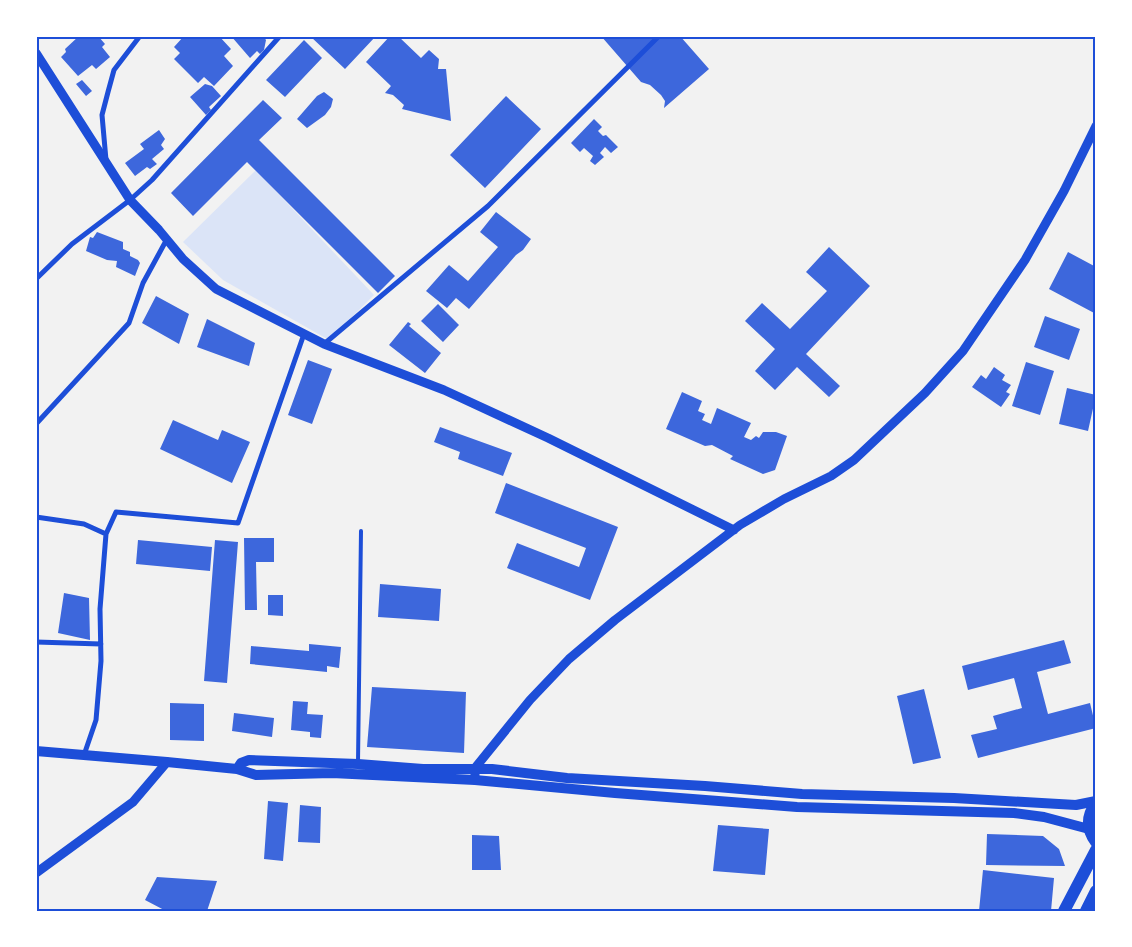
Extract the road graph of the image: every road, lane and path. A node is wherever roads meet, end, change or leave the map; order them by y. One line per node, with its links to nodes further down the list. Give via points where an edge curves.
1 (140, 36): 6 (street, via 114,70 108,92 102,115)
2 (280, 36): 7 (street, via 152,180)
3 (659, 36): 11 (street, via 488,206)
4 (36, 54): 6 (street)
5 (1096, 126): 14 (street, via 1025,260 963,351 925,393 854,460)
6 (107, 162): 7 (street)
7 (130, 200): 8 (street); 9 (street, via 72,244)
8 (167, 239): 10 (street, via 183,259 216,289); 12 (street, via 143,283 129,323)
9 (36, 279)
10 (304, 334): 11 (street); 16 (street, via 238,523 116,512)
11 (324, 344): 14 (street, via 450,393)
12 (36, 424)
13 (36, 518): 16 (street, via 84,524)
14 (734, 530): 23 (street, via 569,659 530,700)
15 (361, 531): 22 (lane)
16 (106, 534): 18 (street)
17 (36, 642): 18 (street)
18 (100, 644): 20 (street, via 96,720)
19 (36, 751): 20 (main road)
20 (84, 755): 21 (main road)
21 (167, 762): 24 (main road); 30 (street, via 133,802)
22 (358, 764): 23 (main road); 24 (main road, via 249,760)
23 (475, 768): 25 (street); 26 (main road, via 567,778 799,794 1076,805)
24 (237, 769): 25 (main road, via 256,775 332,773)
25 (475, 780): 27 (main road, via 797,807 1014,813)
26 (1096, 802): 27 (main road, via 1089,818)
27 (1089, 829): 28 (main road)
28 (1096, 842)
29 (1096, 850): 32 (main road)
30 (36, 873)
31 (1096, 891): 33 (main road)
32 (1064, 911)
33 (1086, 911)

